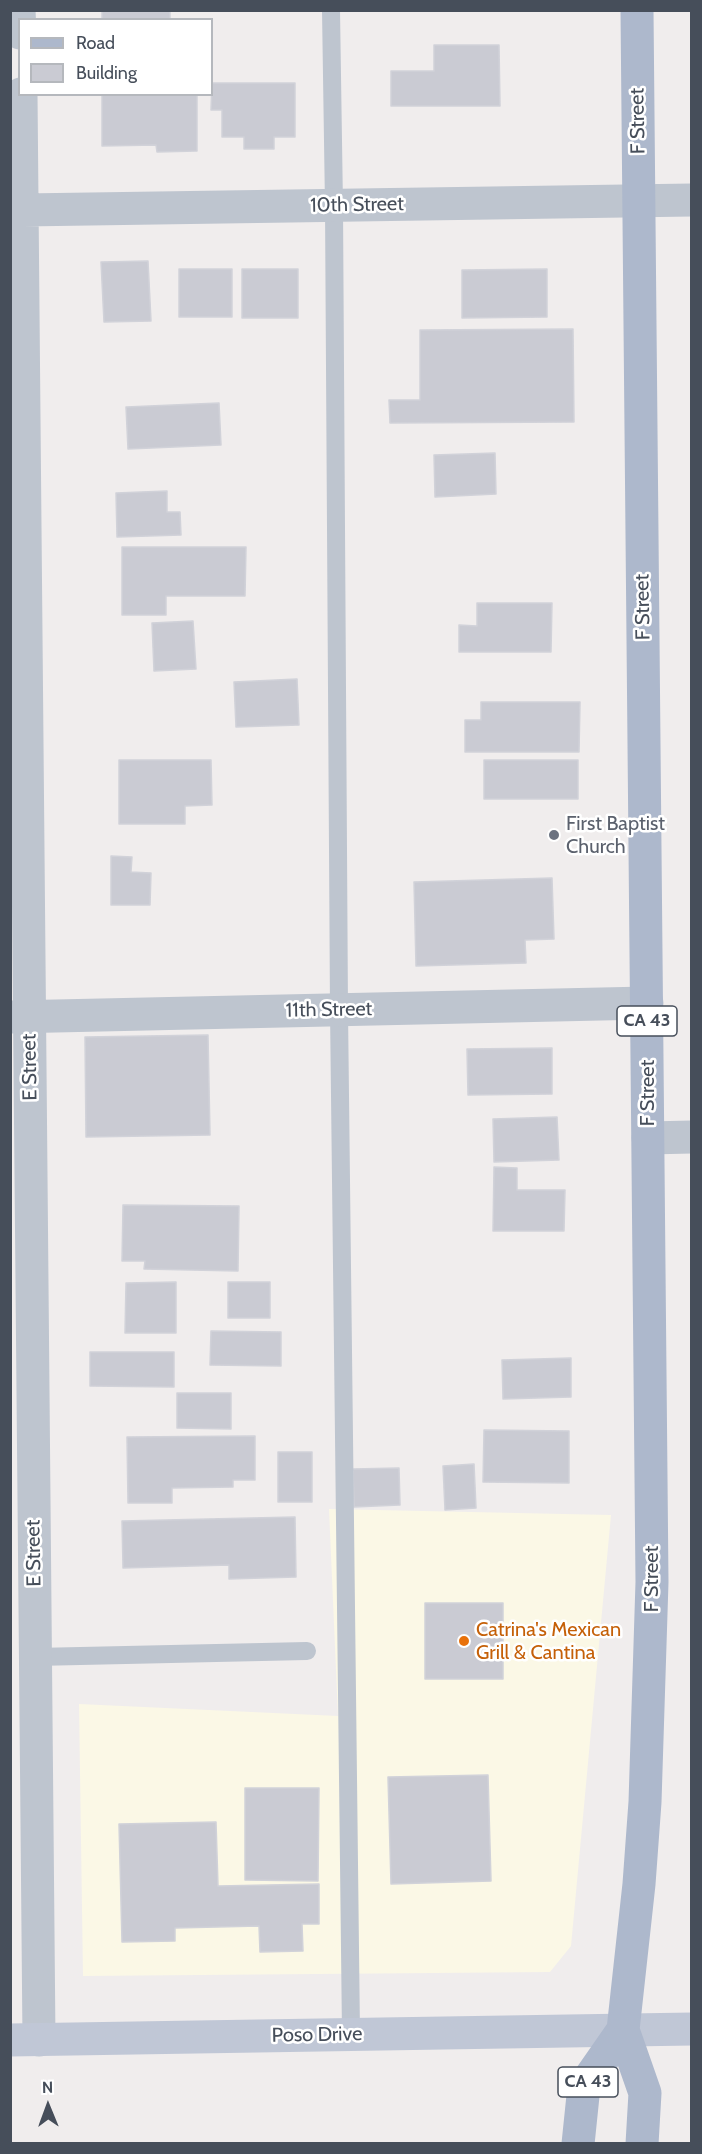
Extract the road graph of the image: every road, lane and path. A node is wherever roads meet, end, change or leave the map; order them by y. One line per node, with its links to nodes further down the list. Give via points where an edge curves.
1 (331, 10): 6 (lane)
2 (637, 10): 5 (main road, F Street / CA 43)
3 (21, 96): 7 (street, E Street)
4 (692, 200): 5 (street, 10th Street)
5 (639, 201): 6 (street, 10th Street); 8 (main road, F Street / CA 43)
6 (334, 206): 7 (street, 10th Street); 9 (lane)
7 (23, 210): 10 (street, E Street)
8 (647, 1003): 9 (street, 11th Street); 12 (main road, F Street / CA 43)
9 (339, 1010): 10 (street, 11th Street); 17 (lane)
10 (20, 1017): 14 (street, E Street)
11 (692, 1137): 12 (street)
12 (648, 1138): 16 (main road, F Street / CA 43, via 652,1641 640,1872)
13 (307, 1651): 14 (lane)
14 (35, 1657): 18 (street, E Street)
15 (692, 2029): 16 (main road, Poso Drive)
16 (623, 2030): 17 (main road, Poso Drive); 19 (main road, F Street / CA 43, via 584,2086); 20 (main road, F Street / CA 43, via 645,2093)
17 (351, 2034): 18 (main road, Poso Drive)
18 (25, 2040)
19 (578, 2144)
20 (642, 2144)

